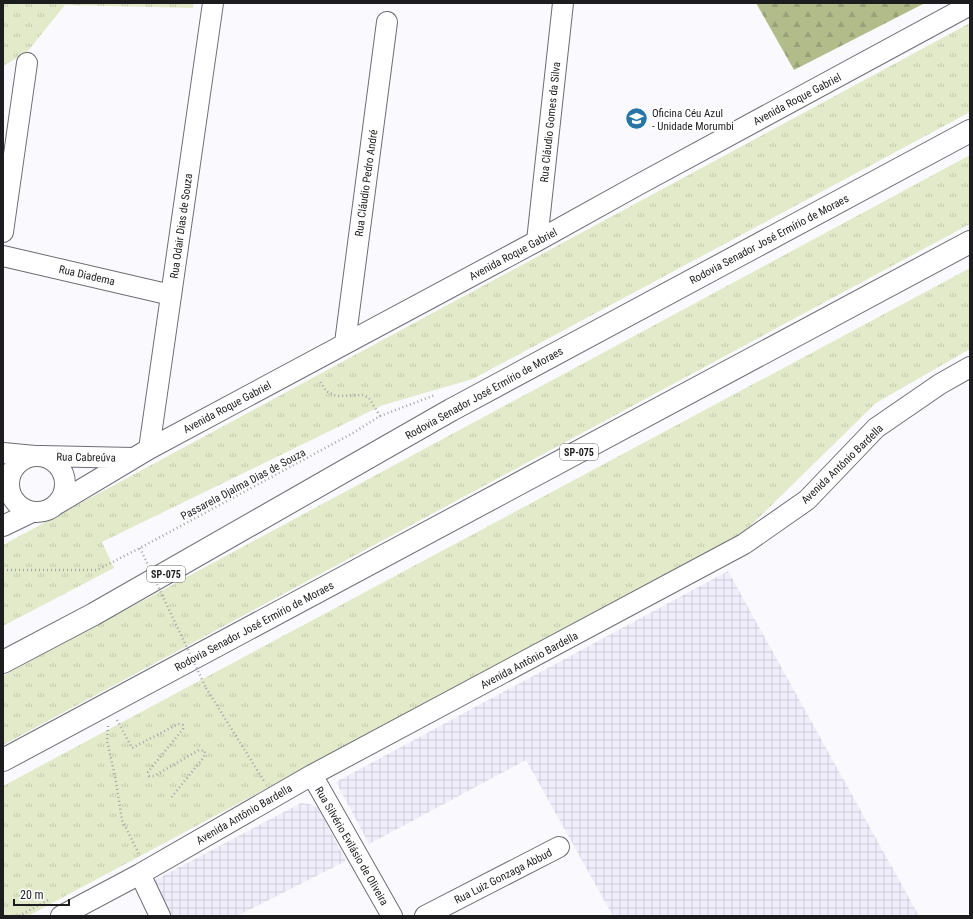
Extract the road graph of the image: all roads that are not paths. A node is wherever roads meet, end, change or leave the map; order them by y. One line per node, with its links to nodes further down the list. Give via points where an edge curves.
1 (213, 3): 11 (street, Rua Odair Dias de Souza)
2 (563, 3): 8 (street, Rua Cláudio Gomes da Silva)
3 (970, 5): 8 (street, Avenida Roque Gabriel)
4 (387, 22): 12 (street, Rua Cláudio Pedro André)
5 (27, 63): 7 (street)
6 (970, 131): 20 (highway, Rodovia Senador José Ermírio de Moraes / SP-075, via 451,410)
7 (3, 232)
8 (537, 241): 12 (street, Avenida Roque Gabriel)
9 (970, 242): 23 (highway, Rodovia Senador José Ermírio de Moraes / SP-075)
10 (3, 256): 11 (street, Rua Diadema)
11 (171, 295): 15 (street, Rua Odair Dias de Souza)
12 (344, 343): 15 (street, Avenida Roque Gabriel)
13 (970, 367): 24 (street, Avenida Antônio Bardella, via 940,384 876,428 807,500 744,544)
14 (3, 453): 16 (street, Rua Cabreúva)
15 (141, 453): 16 (street, Rua Cabreúva); 17 (street, Avenida Roque Gabriel)
16 (38, 456): 17 (street, via 56,463 62,471 65,488); 18 (street, via 20,461 9,476 8,486 16,504)
17 (57, 504): 18 (street, Avenida Roque Gabriel, via 41,512)
18 (32, 512): 19 (street, Avenida Roque Gabriel)
19 (3, 526)
20 (94, 614): 21 (highway); 22 (highway, Rodovia Senador José Ermírio de Moraes / SP-075)
21 (3, 650)
22 (3, 662)
23 (3, 760)
24 (312, 775): 26 (street, Avenida Antônio Bardella); 29 (street, Rua Silvério Evilásio de Oliveira)
25 (559, 847): 30 (street, Rua Luiz Gonzaga Abbud)
26 (140, 874): 27 (street, Avenida Antônio Bardella); 28 (street)
27 (61, 916)
28 (160, 916)
29 (392, 916)
30 (425, 916)

